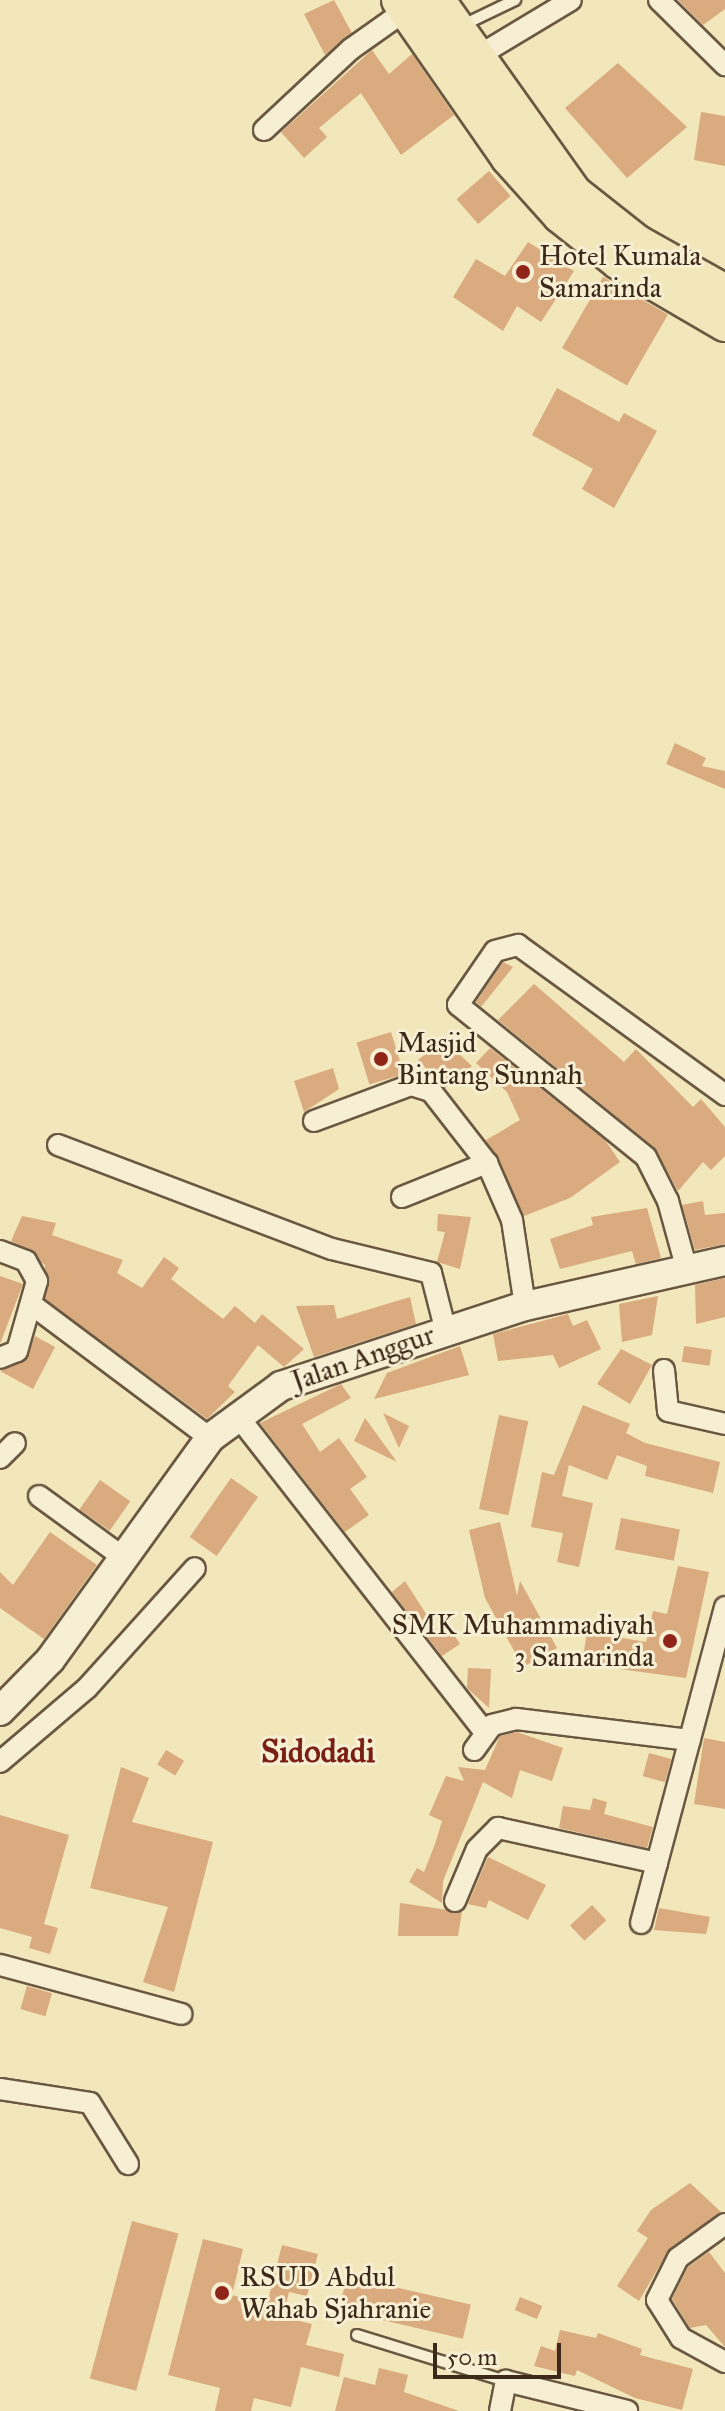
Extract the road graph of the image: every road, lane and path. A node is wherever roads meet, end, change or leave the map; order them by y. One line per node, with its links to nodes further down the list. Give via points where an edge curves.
1 (515, 0): 4 (lane)
2 (571, 0): 5 (street)
3 (659, 0): 6 (street)
4 (495, 5): 5 (lane)
5 (434, 19): 7 (street, via 351,49); 8 (highway, via 573,193 636,243); 9 (highway, via 509,157 561,215 619,261)
6 (725, 65)
7 (264, 130)
8 (725, 293)
9 (725, 323)
10 (725, 1095): 17 (street, via 514,943 495,951 458,1005 646,1157 668,1201)
11 (314, 1121): 13 (street, via 419,1084)
12 (58, 1145): 20 (street, via 332,1249 431,1273)
13 (487, 1163): 14 (street); 18 (street, via 512,1220)
14 (402, 1197)
15 (0, 1251): 19 (street, via 32,1267)
16 (725, 1261): 17 (street, Jalan Anggur)
17 (687, 1270): 18 (street, Jalan Anggur)
18 (525, 1306): 20 (street, Jalan Anggur)
19 (35, 1307): 21 (street, via 17,1351); 25 (street)
20 (445, 1328): 23 (street, Jalan Anggur, via 301,1377)
21 (0, 1358)
22 (664, 1370): 24 (street, via 668,1411)
23 (237, 1415): 25 (street, Jalan Anggur); 33 (street, via 479,1741 506,1720 538,1718)
24 (725, 1424)
25 (210, 1438): 29 (street, Jalan Anggur)
26 (15, 1443): 27 (street)
27 (0, 1458)
28 (39, 1496): 29 (street)
29 (124, 1558): 32 (street, Jalan Anggur, via 50,1660)
30 (195, 1568): 34 (street, via 87,1688)
31 (725, 1607): 33 (street)
32 (0, 1711)
33 (690, 1740): 35 (street)
34 (0, 1762)
35 (657, 1863): 36 (street, via 498,1828 477,1849); 37 (street)
36 (455, 1901)
37 (641, 1923)
38 (0, 1965): 39 (street)
39 (181, 2014)
40 (0, 2089): 41 (street, via 90,2103)
41 (128, 2164)
42 (722, 2233): 44 (street, via 678,2258 657,2300 681,2338)
43 (357, 2335): 45 (lane)
44 (725, 2362)
45 (506, 2381): 46 (street); 47 (street)
46 (597, 2407): 48 (street)
47 (500, 2411)
48 (627, 2411)

